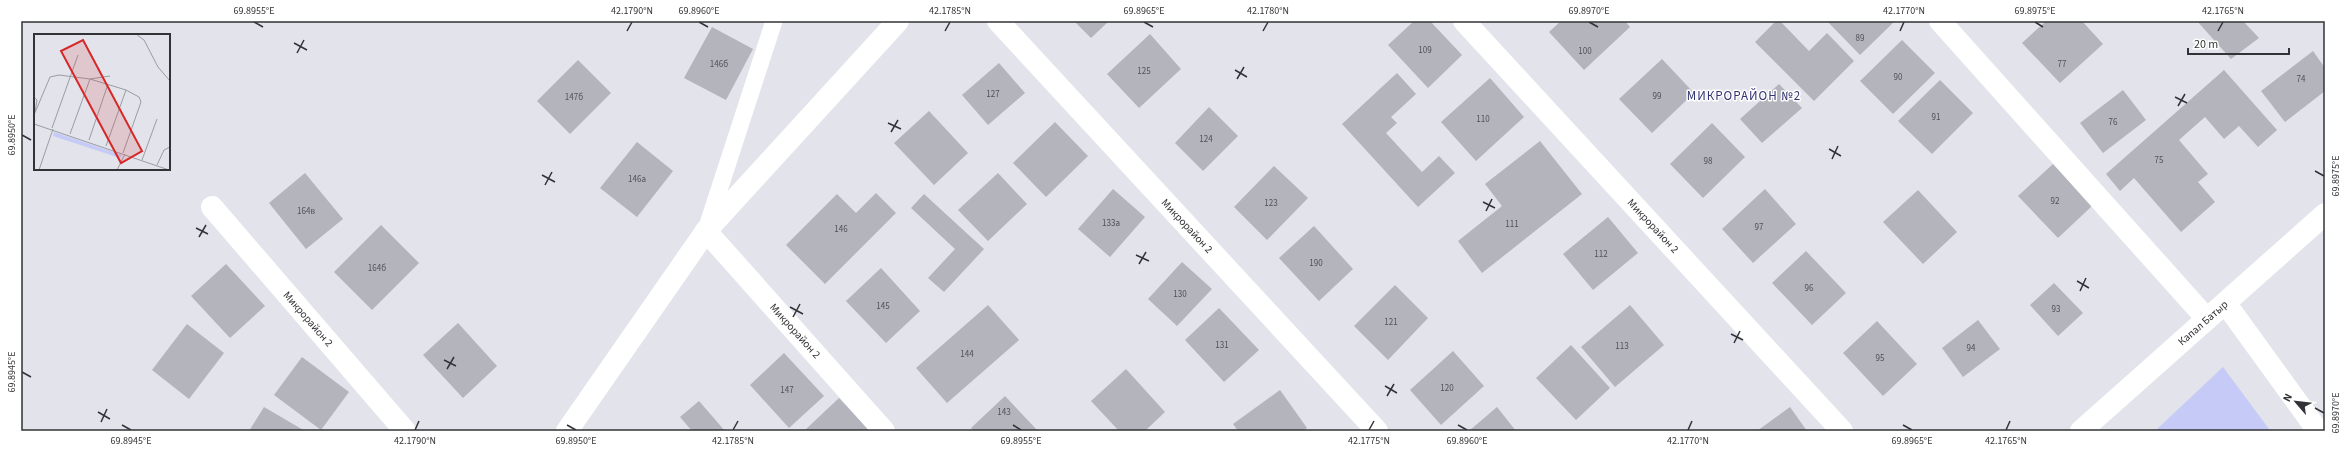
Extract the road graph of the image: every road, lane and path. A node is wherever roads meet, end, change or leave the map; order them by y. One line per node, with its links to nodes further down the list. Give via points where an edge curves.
1 (774, 21): 8 (lane)
2 (898, 21): 8 (street)
3 (998, 21): 14 (street, Микрорайон 2)
4 (1464, 21): 15 (street, Микрорайон 2)
5 (1940, 21): 10 (street)
6 (212, 207): 11 (street, Микрорайон 2)
7 (2325, 214): 9 (street, Капал Батыр)
8 (706, 231): 12 (street); 13 (street, Микрорайон 2)
9 (2226, 304): 10 (street, Капал Батыр); 17 (street)
10 (2206, 319): 16 (street, Капал Батыр)
11 (405, 431)
12 (567, 431)
13 (884, 431)
14 (1377, 431)
15 (1842, 431)
16 (2081, 431)
17 (2318, 431)

